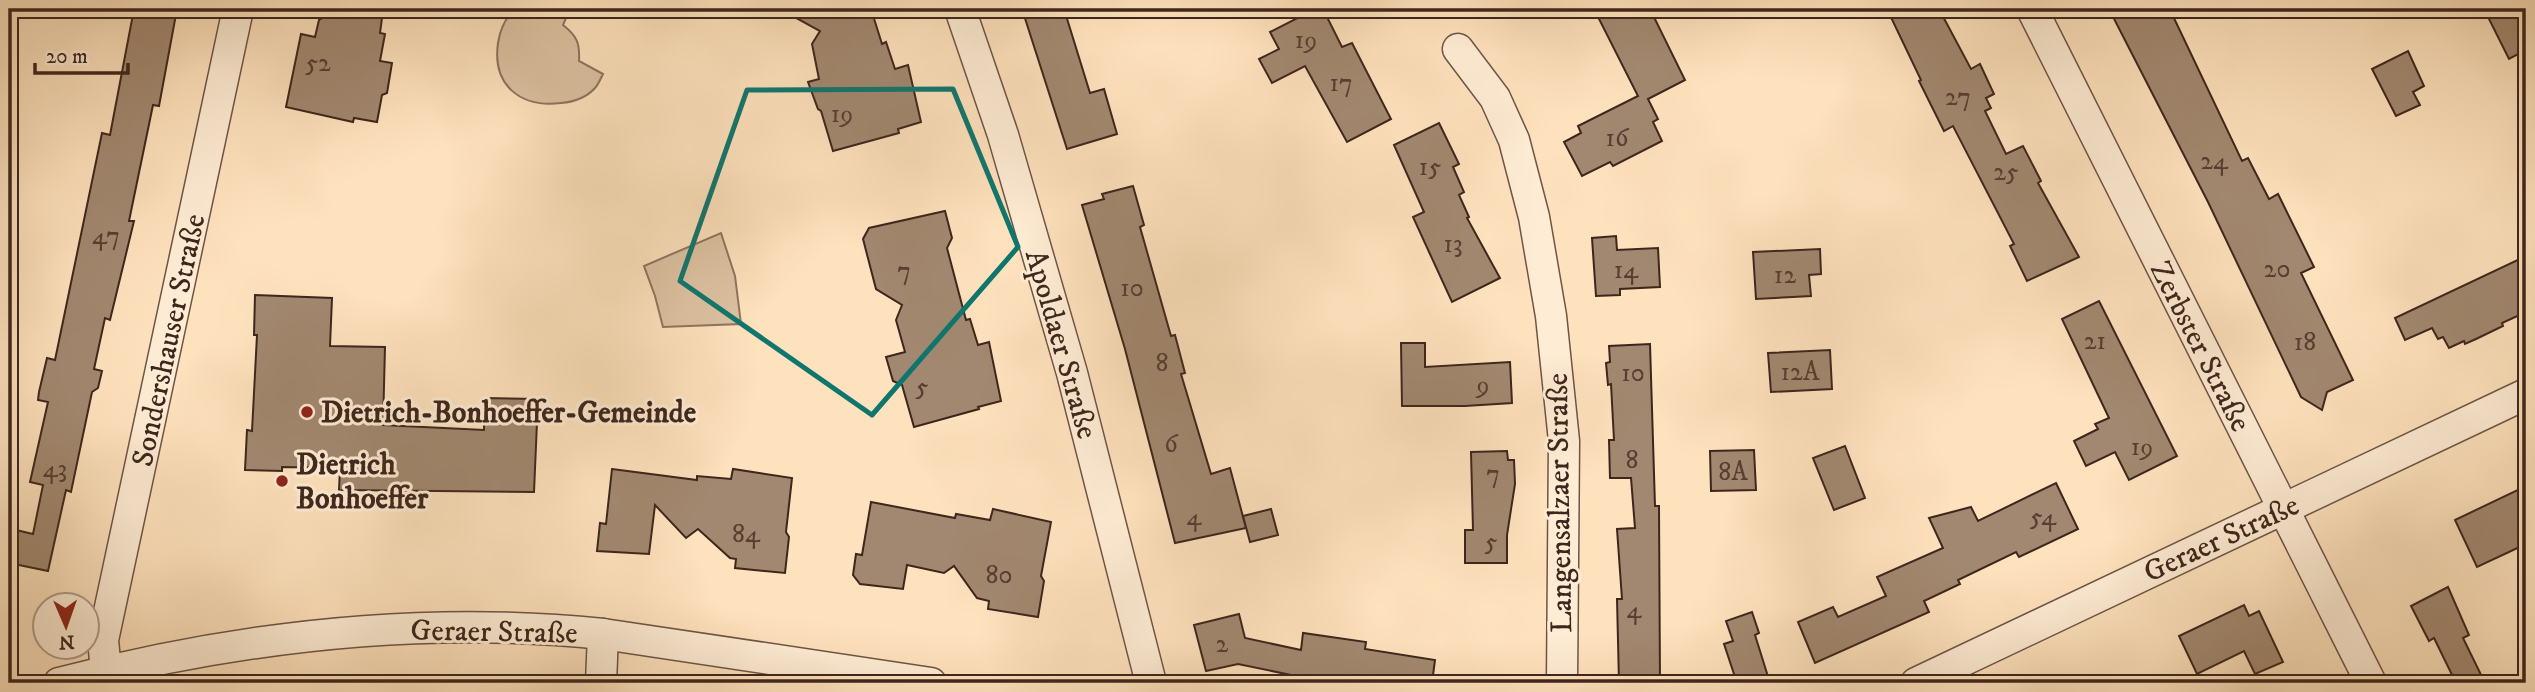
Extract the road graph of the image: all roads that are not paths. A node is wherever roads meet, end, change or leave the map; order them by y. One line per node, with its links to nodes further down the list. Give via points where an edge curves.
1 (239, 9): 8 (street, Sondershauser Straße, via 103,640)
2 (960, 9): 12 (street, Apoldaer Straße, via 1007,146 1069,362)
3 (2032, 9): 6 (street, Zerbster Straße)
4 (1458, 48): 13 (street, Langensalzaer Straße, via 1495,98 1517,148 1552,316 1564,441)
5 (2526, 394): 6 (street, Geraer Straße)
6 (2283, 509): 14 (street, Geraer Straße); 15 (street, Zerbster Straße)
7 (603, 634): 8 (street, Geraer Straße, via 468,627 376,629 264,641); 10 (street); 11 (street, Geraer Straße)
8 (106, 671): 9 (street, Geraer Straße)
9 (59, 683)
10 (601, 683)
11 (931, 683)
12 (1151, 683)
13 (1562, 683)
14 (1916, 683)
15 (2371, 683)

